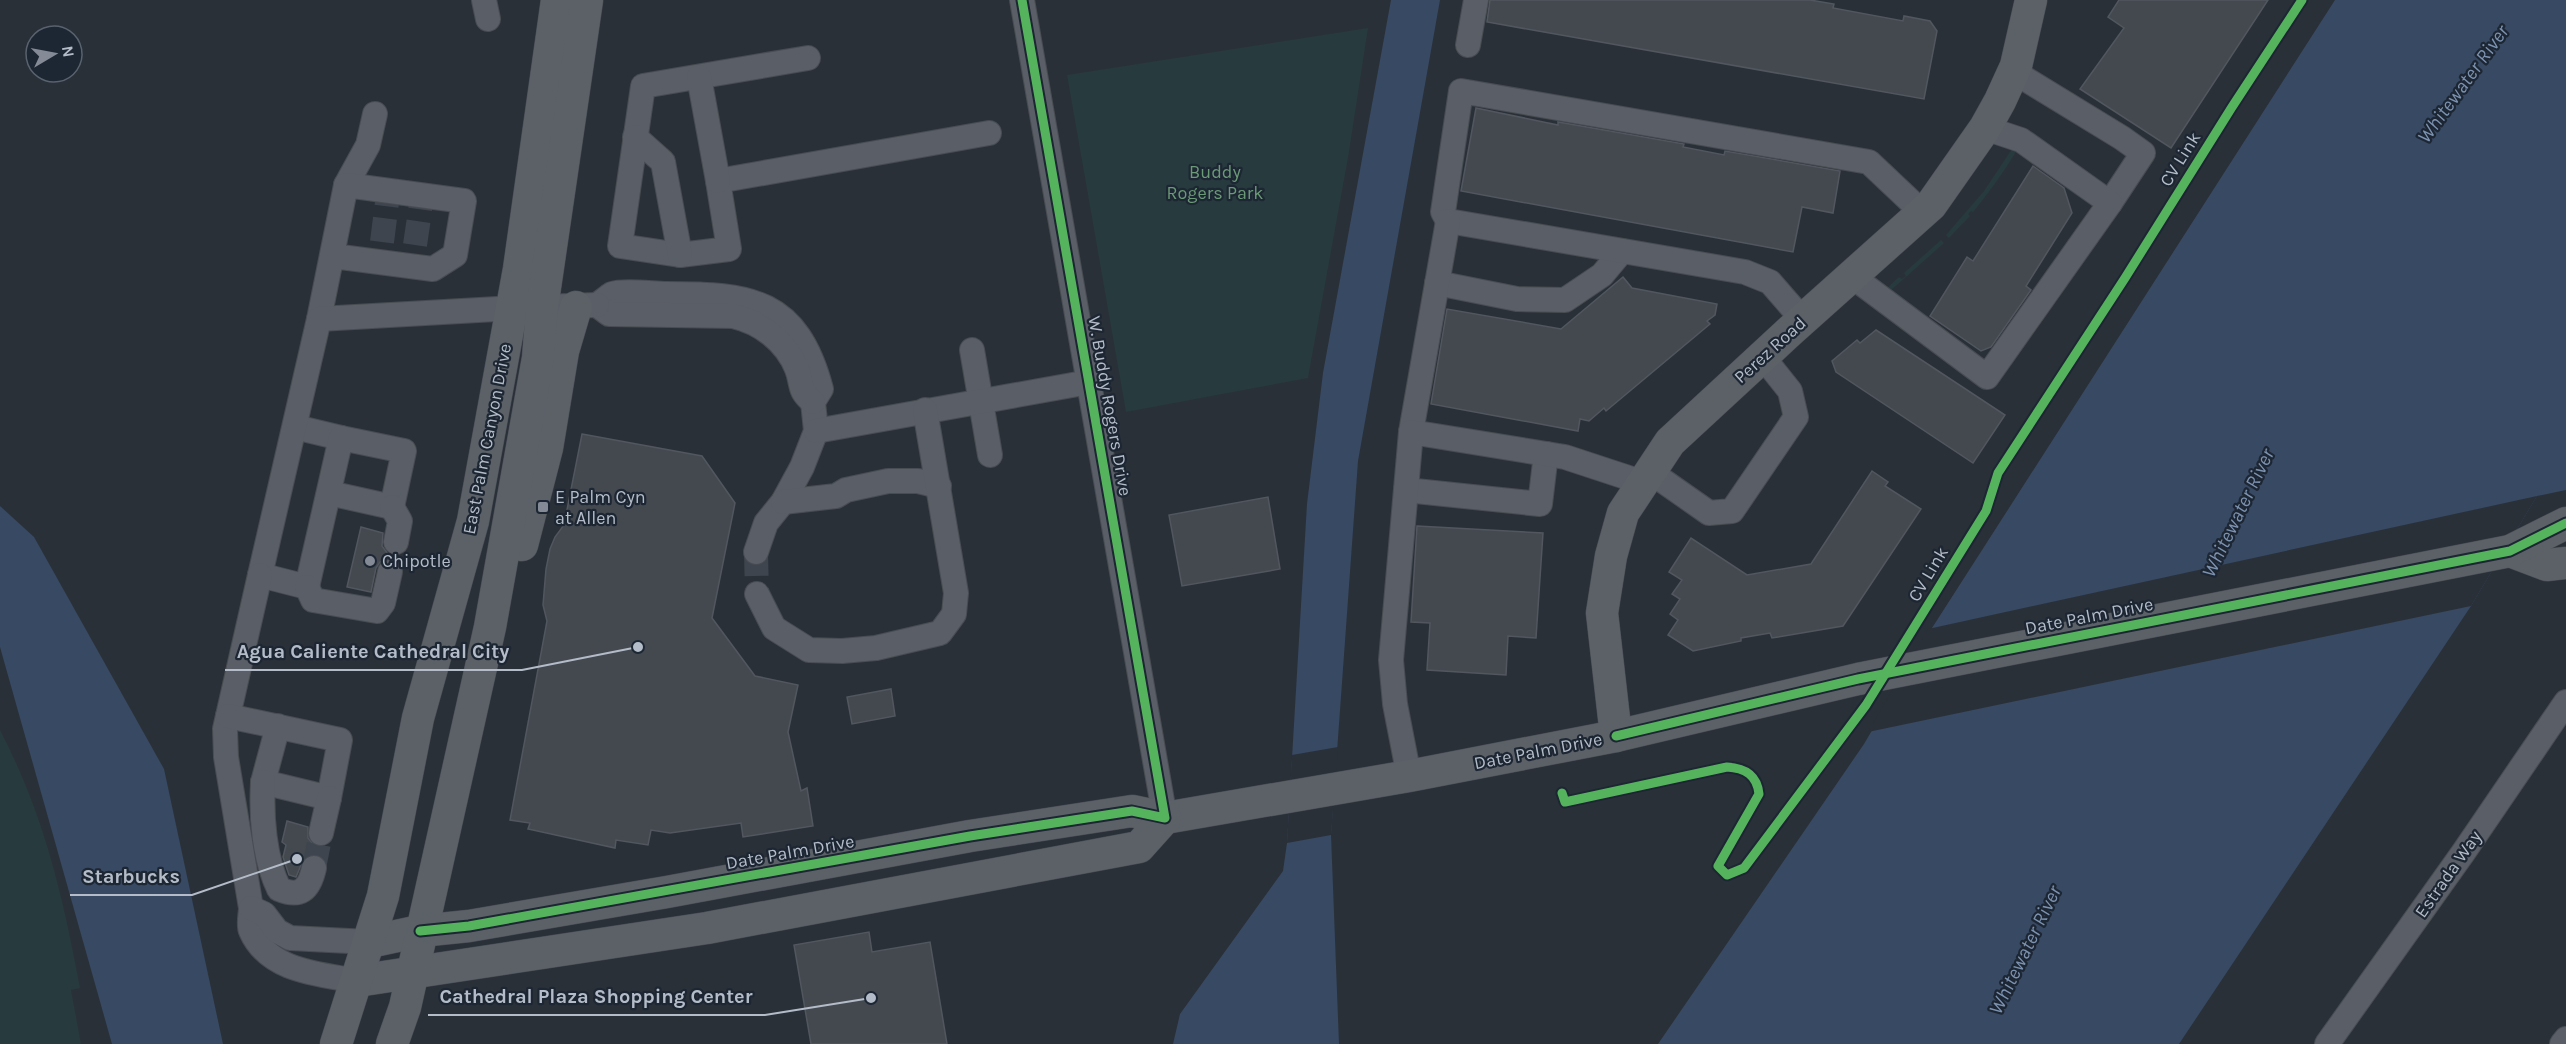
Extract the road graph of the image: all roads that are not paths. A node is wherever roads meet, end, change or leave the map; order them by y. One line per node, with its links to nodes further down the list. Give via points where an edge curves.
1 (557, 0): 25 (main road, East Palm Canyon Drive)
2 (587, 0): 25 (main road, East Palm Canyon Drive)
3 (1022, 0): 30 (street, W. Buddy Rogers Drive)
4 (1476, 0): 6 (street)
5 (2031, 0): 8 (main road, Perez Road)
6 (1468, 45)
7 (808, 58): 9 (street)
8 (2014, 72): 11 (main road, Perez Road); 16 (street, via 2143,153)
9 (699, 76): 13 (street, via 643,86); 14 (street)
10 (375, 114): 15 (street, via 368,145)
11 (1985, 128): 16 (street, via 2021,140); 17 (main road, Perez Road)
12 (989, 133): 14 (street)
13 (635, 137): 20 (street, via 663,162); 20 (street, via 620,246)
14 (718, 181): 20 (street, via 729,249)
15 (346, 185): 21 (street); 21 (street, via 388,196 464,201 454,255 433,269 414,256 380,252)
16 (2110, 203): 22 (street, via 1987,378)
17 (1923, 213): 18 (street, via 1869,162 1461,91 1443,212); 22 (main road, Perez Road)
18 (1448, 221): 19 (street); 23 (street)
19 (1622, 251): 23 (street, via 1602,275 1565,300 1517,299); 27 (street, via 1745,272 1770,282)
20 (680, 255)
21 (333, 256): 26 (street)
22 (1853, 277): 27 (main road, Perez Road)
23 (1437, 283): 35 (street)
24 (586, 306): 25 (street); 34 (street, via 609,314 732,316 750,320 770,332 786,351 796,368 802,393 813,402); 54 (main road, via 563,351 547,448 526,535)
25 (527, 308): 26 (street); 54 (main road, East Palm Canyon Drive, via 538,358); 67 (main road, East Palm Canyon Drive, via 418,718 383,896)
26 (319, 320): 33 (street)
27 (1803, 320): 29 (main road, Perez Road)
28 (972, 350): 31 (street)
29 (1762, 356): 39 (main road, Perez Road, via 1670,442); 39 (street, via 1790,391 1796,417 1732,511 1709,513)
30 (1089, 382): 31 (street); 62 (street, W. Buddy Rogers Drive)
31 (981, 400): 32 (street); 38 (street)
32 (925, 410): 34 (street); 40 (street)
33 (295, 427): 36 (street); 51 (street)
34 (816, 431): 43 (street)
35 (1411, 432): 37 (street); 41 (street)
36 (341, 438): 42 (street); 44 (street, via 404,451)
37 (1546, 454): 39 (street); 41 (street, via 1540,504)
38 (990, 455)
39 (1645, 477): 58 (main road, Perez Road, via 1623,513 1602,613)
40 (939, 486): 43 (street, via 918,480 890,480 836,496); 53 (street, via 956,593 954,614 940,633 876,648 808,650 774,627)
41 (1406, 490): 59 (street, via 1391,660)
42 (329, 493): 44 (street); 52 (street)
43 (783, 502): 48 (street, via 766,523)
44 (392, 507): 46 (street, via 400,521)
45 (2566, 523): 47 (main road, Date Palm Drive)
46 (396, 542)
47 (2510, 551): 49 (main road, via 2547,565); 58 (main road, Date Palm Drive, via 1858,678)
48 (756, 552)
49 (2566, 563)
50 (390, 573): 52 (street, via 383,603 377,611 313,600)
51 (260, 575): 52 (street); 56 (street)
52 (307, 587)
53 (758, 594)
54 (489, 627): 66 (main road, East Palm Canyon Drive)
55 (2566, 702): 73 (street, Estrada Way)
56 (228, 716): 57 (street); 65 (street, via 226,757)
57 (278, 726): 60 (street); 61 (street, via 340,740)
58 (1616, 736): 59 (main road, Date Palm Drive)
59 (1409, 776): 62 (main road, Date Palm Drive)
60 (263, 782): 61 (street); 64 (street, via 271,872 279,889 289,893 301,891 310,884)
61 (329, 798): 63 (street)
62 (1165, 818): 66 (main road, Date Palm Drive, via 1132,811 970,836 492,922); 68 (main road, via 1139,847 707,928)
63 (321, 833)
64 (314, 868)
65 (251, 908): 67 (street, via 264,914 290,938); 69 (street, via 250,930 277,960 295,969)
66 (420, 931): 67 (main road, Date Palm Drive); 68 (main road, East Palm Canyon Drive)
67 (369, 942): 69 (main road, East Palm Canyon Drive)
68 (413, 972): 69 (main road); 72 (main road, East Palm Canyon Drive)
69 (357, 981): 71 (main road, East Palm Canyon Drive)
70 (2566, 1039): 74 (street)
71 (336, 1044)
72 (392, 1044)
73 (2327, 1044)
74 (2562, 1044)

